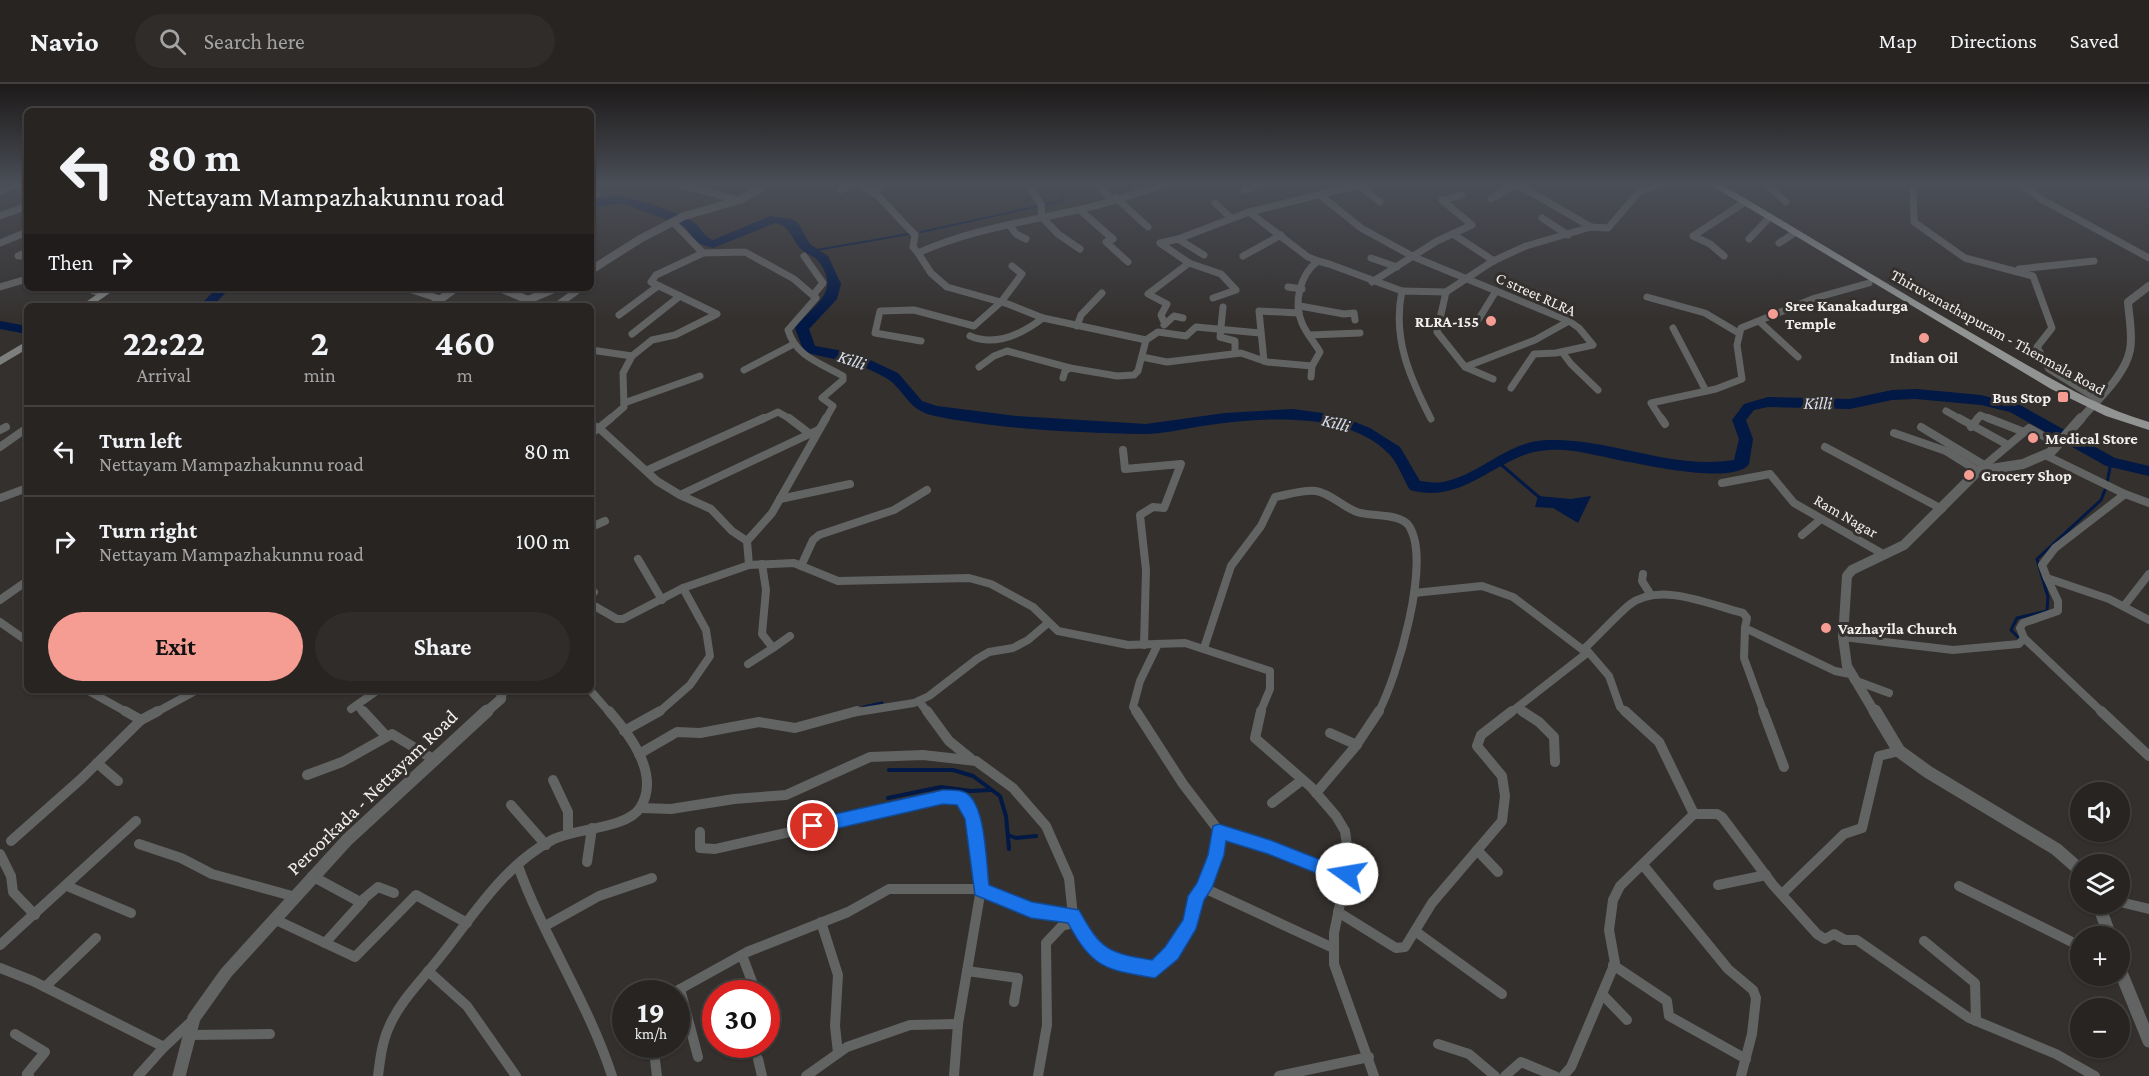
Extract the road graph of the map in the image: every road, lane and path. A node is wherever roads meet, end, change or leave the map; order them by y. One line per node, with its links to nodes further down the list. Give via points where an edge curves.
1 (659, 229): 47 (street)
2 (680, 229): 31 (street)
3 (909, 229): 32 (street, via 915,235 912,247)
4 (997, 229): 32 (street)
5 (1012, 229): 25 (street)
6 (1054, 229): 30 (street)
7 (1102, 229): 43 (street, via 1113,239 1106,242)
8 (1202, 229): 26 (street)
9 (1273, 229): 23 (street)
10 (1363, 229): 37 (street, C street RLRA)
11 (1462, 229): 21 (street)
12 (1559, 229): 24 (street)
13 (1584, 229): 24 (street)
14 (1703, 229): 36 (street, via 1693,236)
15 (1758, 229): 27 (street)
16 (1785, 229): 22 (main road, Thiruvanathapuram - Thenmala Road)
17 (1792, 229): 74 (main road, Thiruvanathapuram - Thenmala Road)
18 (1924, 229): 48 (street, via 1965,258)
19 (2097, 229): 39 (street)
20 (24, 233): 28 (street)
21 (1453, 234): 37 (street); 41 (street)
22 (1793, 234): 29 (street); 52 (main road, Thiruvanathapuram - Thenmala Road)
23 (1281, 235): 35 (street); 40 (street)
24 (1568, 235): 41 (street, via 1526,246)
25 (1026, 239)
26 (1178, 239): 33 (street); 44 (street, via 1160,243)
27 (1749, 239)
28 (0, 243)
29 (1779, 243)
30 (1080, 249)
31 (703, 253): 53 (street, via 656,275 651,282); 70 (street, via 743,251 787,278 801,282)
32 (918, 253): 76 (street, via 939,283)
33 (1203, 255)
34 (804, 256): 70 (street, via 823,283)
35 (1243, 256)
36 (1724, 256)
37 (1414, 257): 46 (street); 49 (street, C street RLRA)
38 (1371, 258): 46 (street)
39 (2149, 258)
40 (1318, 261): 51 (street); 57 (street, via 1306,271)
41 (1494, 261): 49 (street)
42 (2094, 261): 48 (street)
43 (1128, 262)
44 (1189, 263): 73 (street, via 1221,274 1236,290); 89 (street, via 1148,294 1167,304 1161,315)
45 (1012, 266): 76 (street, via 1022,274)
46 (1397, 267): 51 (street)
47 (594, 268)
48 (2013, 270): 125 (street, via 2033,276 2039,288 2052,328 2037,347 2049,369)
49 (1469, 278): 66 (street, C street RLRA); 67 (street)
50 (24, 280): 55 (street)
51 (1372, 282): 65 (street)
52 (1869, 283): 74 (main road, Thiruvanathapuram - Thenmala Road); 87 (street, via 1815,298)
53 (658, 286): 71 (street); 82 (street)
54 (2149, 286): 125 (street, via 2128,302 2130,350 2120,373)
55 (0, 287)
56 (1288, 287): 57 (street)
57 (1302, 289): 81 (street)
58 (94, 291): 69 (street)
59 (107, 291): 69 (main road)
60 (415, 291): 75 (street)
61 (452, 291): 75 (street)
62 (507, 291): 63 (street, via 528,300)
63 (550, 291)
64 (577, 291): 79 (street)
65 (1402, 291): 67 (street); 128 (street, via 1398,306 1399,339 1412,383)
66 (1496, 291): 86 (street, C street RLRA); 90 (street)
67 (1446, 292): 115 (street, via 1437,332)
68 (1102, 293): 91 (street, via 1081,315)
69 (102, 294): 77 (main road)
70 (814, 294): 103 (street, via 816,298 809,308 788,330)
71 (680, 296): 96 (street); 108 (street, via 717,314 675,335 652,340)
72 (1647, 297): 95 (street, via 1705,313)
73 (1213, 298)
74 (1898, 298): 88 (main road, Thiruvanathapuram - Thenmala Road)
75 (440, 299): 78 (street)
76 (1001, 302): 83 (street); 101 (street, via 974,326 914,310 880,311 875,333)
77 (89, 303)
78 (435, 303)
79 (560, 303)
80 (1223, 307): 93 (street)
81 (1300, 310): 85 (street, via 1354,314); 97 (street, via 1259,311); 99 (street)
82 (620, 315)
83 (1043, 318): 91 (street); 100 (street, via 1029,330 991,342)
84 (1183, 318): 89 (street, via 1174,316)
85 (1355, 320)
86 (1569, 321): 106 (street, C street RLRA, via 1593,345); 115 (street, via 1535,340)
87 (1760, 322): 95 (street); 110 (street)
88 (1941, 323): 125 (main road, Thiruvanathapuram - Thenmala Road); 125 (main road, Thiruvanathapuram - Thenmala Road, via 2075,400)
89 (1165, 324): 94 (street)
90 (1475, 325)
91 (1077, 326): 102 (street)
92 (1673, 328): 124 (street)
93 (1219, 329): 94 (street, via 1196,327 1186,336); 97 (street); 107 (street, via 1220,338 1235,341)
94 (1158, 332): 102 (street)
95 (1737, 332): 124 (street, via 1742,379)
96 (632, 333)
97 (1260, 333): 111 (street)
98 (1360, 333): 99 (street)
99 (1309, 335): 113 (street, via 1320,352)
100 (970, 336)
101 (921, 340)
102 (1146, 340): 109 (street)
103 (792, 345): 117 (street); 135 (street, via 804,357 843,376 840,384 822,398 833,406)
104 (23, 347): 112 (main road)
105 (594, 350): 108 (street)
106 (1562, 352): 122 (street, C street RLRA, via 1534,354); 123 (street, via 1570,367 1588,375)
107 (1235, 353): 109 (street, via 1167,362); 111 (street)
108 (633, 356): 126 (street, via 623,373)
109 (1142, 357): 116 (street, via 1132,376)
110 (1798, 357)
111 (1264, 361): 113 (street)
112 (0, 362)
113 (1312, 366): 119 (street)
114 (979, 367): 116 (street, via 1007,351)
115 (1465, 367): 121 (street)
116 (1070, 368): 120 (street)
117 (744, 370)
118 (700, 376): 126 (street)
119 (1311, 377)
120 (1063, 378)
121 (1493, 379)
122 (1511, 388)
123 (1598, 390)
124 (1706, 391): 129 (street, via 1651,403)
125 (2094, 402): 131 (main road, Thiruvanathapuram - Thenmala Road); 142 (street)
126 (624, 403): 130 (street, via 624,407)
127 (1946, 411): 133 (street)
128 (1431, 419)
129 (1665, 424)
130 (595, 426): 144 (street)
131 (2149, 426)
132 (1922, 427): 143 (street)
133 (1971, 427): 136 (street, via 1980,415); 138 (street)
134 (24, 430): 139 (street)
135 (814, 432): 144 (street, via 778,412); 150 (street); 152 (street)
136 (2024, 432): 138 (street); 142 (street, via 2029,428 2054,442)
137 (1894, 433): 143 (street)
138 (2008, 445): 143 (street)
139 (0, 447)
140 (1825, 447): 154 (street)
141 (1123, 450): 185 (street, via 1125,469 1181,464 1173,484 1173,498 1164,508 1153,507 1140,515 1146,570)
142 (2049, 454): 143 (street, via 2023,464); 149 (street)
143 (1981, 468): 154 (street)
144 (648, 470): 150 (street, via 657,481)
145 (1722, 483): 155 (street, Ram Nagar, via 1770,474 1794,503)
146 (850, 484): 152 (street)
147 (24, 489): 151 (street)
148 (927, 490): 164 (street, via 900,508 819,536 813,540)
149 (2119, 491): 153 (street); 167 (street, via 2055,548 2042,565)
150 (680, 495): 159 (street, via 711,509)
151 (0, 498)
152 (780, 499): 159 (street)
153 (2149, 503)
154 (1942, 509): 160 (street, via 1904,545)
155 (1821, 519): 158 (street); 160 (street, Ram Nagar)
156 (605, 520): 157 (street)
157 (594, 526)
158 (1802, 535)
159 (747, 541): 163 (street)
160 (1883, 554): 181 (street, via 1847,576)
161 (638, 559): 173 (street, via 648,572 651,588)
162 (762, 564): 163 (street); 164 (street); 186 (street, via 766,594 762,634)
163 (749, 566): 169 (street)
164 (801, 566): 178 (street, via 838,580 975,579 1033,607)
165 (1643, 574): 171 (street)
166 (2149, 574): 175 (street)
167 (2047, 578): 175 (street); 183 (street, via 2058,610 2023,623)
168 (24, 583): 172 (street)
169 (683, 588): 173 (street); 200 (street, via 709,639 710,656 678,699)
170 (1414, 593): 187 (street, via 1411,529 1406,522 1358,512 1316,491 1279,496 1270,503 1261,526 1231,566); 188 (street, via 1482,586 1513,597); 203 (street, via 1408,628 1386,696)
171 (1651, 596): 179 (street, via 1676,596 1743,613 1747,618); 188 (street, via 1631,604 1606,626 1586,645)
172 (0, 600)
173 (662, 600): 174 (street, via 623,619)
174 (594, 606)
175 (2124, 606): 176 (street)
176 (2149, 620)
177 (0, 622): 182 (street)
178 (1048, 624): 185 (street, via 1073,635); 197 (street, via 1028,640 983,656)
179 (1745, 628): 190 (street); 211 (street, via 1744,658)
180 (789, 636): 186 (street)
181 (1843, 637): 183 (street, via 1932,650 2000,648); 190 (street)
182 (24, 639)
183 (2023, 640): 206 (street)
184 (1158, 644): 185 (street); 187 (street, via 1185,643); 223 (street, via 1140,681 1133,707 1182,784)
185 (1144, 645)
186 (773, 648): 189 (street)
187 (1204, 648): 214 (street, via 1270,671 1272,676 1255,738)
188 (1587, 653): 198 (street); 220 (street, via 1606,672 1620,707 1659,742)
189 (748, 664)
190 (1852, 677): 196 (street); 204 (street)
191 (92, 693): 199 (street)
192 (191, 693): 199 (street)
193 (374, 693): 202 (street, via 354,707)
194 (502, 693): 207 (street, Peroorkada - Nettayam Road, via 501,699)
195 (593, 693): 200 (street)
196 (1889, 693)
197 (919, 701): 205 (street, via 857,711 795,728 759,722 700,733 677,732); 208 (street, via 949,741)
198 (1516, 708): 209 (street, via 1554,737); 229 (street, via 1481,735 1477,746 1502,776 1505,796 1502,821)
199 (141, 720): 210 (street)
200 (624, 730): 205 (street)
201 (1330, 733): 203 (street)
202 (386, 736): 207 (street, via 396,736); 212 (street, via 342,762)
203 (1357, 745): 216 (street)
204 (1899, 751): 231 (street); 246 (street, via 1879,756 1862,828 1844,834)
205 (639, 754): 219 (street, via 646,773)
206 (2149, 756)
207 (433, 759): 236 (street, Peroorkada - Nettayam Road)
208 (976, 761): 219 (street, via 923,755 870,757 786,795 671,809); 255 (street, via 1013,788 1046,826 1069,878)
209 (1555, 762)
210 (97, 763): 215 (street); 226 (street)
211 (1784, 766)
212 (307, 775)
213 (552, 780): 225 (street, via 568,809)
214 (1302, 780): 216 (street); 217 (street)
215 (118, 782)
216 (1316, 793): 239 (street, via 1337,814 1347,838 1350,848)
217 (1272, 803)
218 (511, 805): 228 (street)
219 (641, 808): 222 (street, via 612,825)
220 (1694, 813): 233 (street); 237 (street, via 1719,815)
221 (136, 821): 241 (street)
222 (592, 828): 225 (street); 232 (street)
223 (1219, 831): 239 (street); 243 (street, via 1216,855)
224 (700, 832): 244 (street, via 700,848 715,849 943,797 961,798 973,819)
225 (568, 833): 228 (street)
226 (11, 841)
227 (139, 844): 247 (street, via 181,858 212,874)
228 (546, 844): 234 (street)
229 (1477, 850): 235 (street); 259 (street, via 1432,903)
230 (0, 854): 253 (street, via 11,876 13,892)
231 (2070, 861)
232 (587, 862)
233 (1643, 865): 267 (street, via 1620,886 1613,900 1609,930); 294 (street, via 1728,969 1753,990 1755,1015)
234 (518, 866): 257 (street); 258 (street)
235 (1498, 872)
236 (311, 875): 247 (street, Peroorkada - Nettayam Road); 248 (street)
237 (1766, 875): 240 (street); 246 (street)
238 (652, 878): 258 (street, via 600,896)
239 (1346, 878): 251 (street)
240 (1718, 885)
241 (67, 886): 252 (street); 253 (street)
242 (1959, 886): 262 (street)
243 (1204, 888): 255 (street, via 1197,896 1182,939 1155,969 1112,963 1088,943); 265 (street)
244 (981, 889): 255 (street, via 1031,910); 256 (street, via 889,889); 270 (street)
245 (394, 893): 248 (street, via 378,887)
246 (1782, 894): 280 (street, via 1818,937 1825,939 1834,934 1846,941 1857,940)
247 (292, 896): 254 (street, Peroorkada - Nettayam Road)
248 (363, 901): 263 (street)
249 (2130, 904): 250 (street)
250 (2149, 909)
251 (1338, 912): 259 (street, via 1399,949 1405,947); 265 (street)
252 (131, 913)
253 (35, 915): 264 (street)
254 (274, 919): 263 (street); 278 (street, Peroorkada - Nettayam Road, via 219,982)
255 (1075, 919): 305 (street, via 1046,943 1047,1025)
256 (821, 922): 266 (street); 289 (street, via 838,975)
257 (467, 923): 263 (street, via 416,895 355,957); 269 (street)
258 (545, 926): 301 (street, via 606,1053)
259 (1415, 931): 275 (street)
260 (96, 938): 274 (street)
261 (1924, 941): 280 (street, via 1975,983)
262 (2070, 941)
263 (325, 943)
264 (0, 945)
265 (1331, 947): 291 (street)
266 (742, 955): 271 (street); 272 (street)
267 (1614, 965): 276 (street); 294 (street, via 1667,1001 1669,1016)
268 (1, 969): 274 (street)
269 (428, 971): 299 (street, via 390,1027); 300 (street, via 475,1012)
270 (967, 971): 277 (street, via 1018,978); 281 (street)
271 (751, 980)
272 (690, 984)
273 (2127, 986): 286 (street)
274 (45, 987): 288 (street)
275 (1502, 994)
276 (1602, 994): 279 (street); 311 (street, via 1571,1067)
277 (1014, 1002)
278 (194, 1019): 284 (street, Peroorkada - Nettayam Road); 288 (street)
279 (1627, 1020)
280 (1976, 1022): 313 (street, via 2056,1054)
281 (958, 1024): 289 (street, via 910,1026); 304 (street)
282 (15, 1034): 296 (street, via 45,1052)
283 (270, 1034): 284 (street)
284 (190, 1035): 298 (street, Peroorkada - Nettayam Road)
285 (690, 1036): 290 (street)
286 (2149, 1041)
287 (1438, 1044): 308 (street, via 1469,1054)
288 (164, 1047): 297 (street)
289 (838, 1053): 295 (street)
290 (698, 1057)
291 (1369, 1057): 306 (street); 307 (street)
292 (655, 1058): 302 (street)
293 (758, 1059): 303 (street)
294 (1746, 1059): 312 (street)
295 (808, 1075)
296 (29, 1076)
297 (138, 1076)
298 (179, 1076)
299 (378, 1076)
300 (516, 1076)
301 (612, 1076)
302 (657, 1076)
303 (762, 1076)
304 (954, 1076)
305 (1038, 1076)
306 (1279, 1076)
307 (1374, 1076)
308 (1495, 1076)
309 (1505, 1076): 310 (street, via 1521,1062)
310 (1555, 1076)
311 (1563, 1076)
312 (1741, 1076)
313 (2095, 1076)

